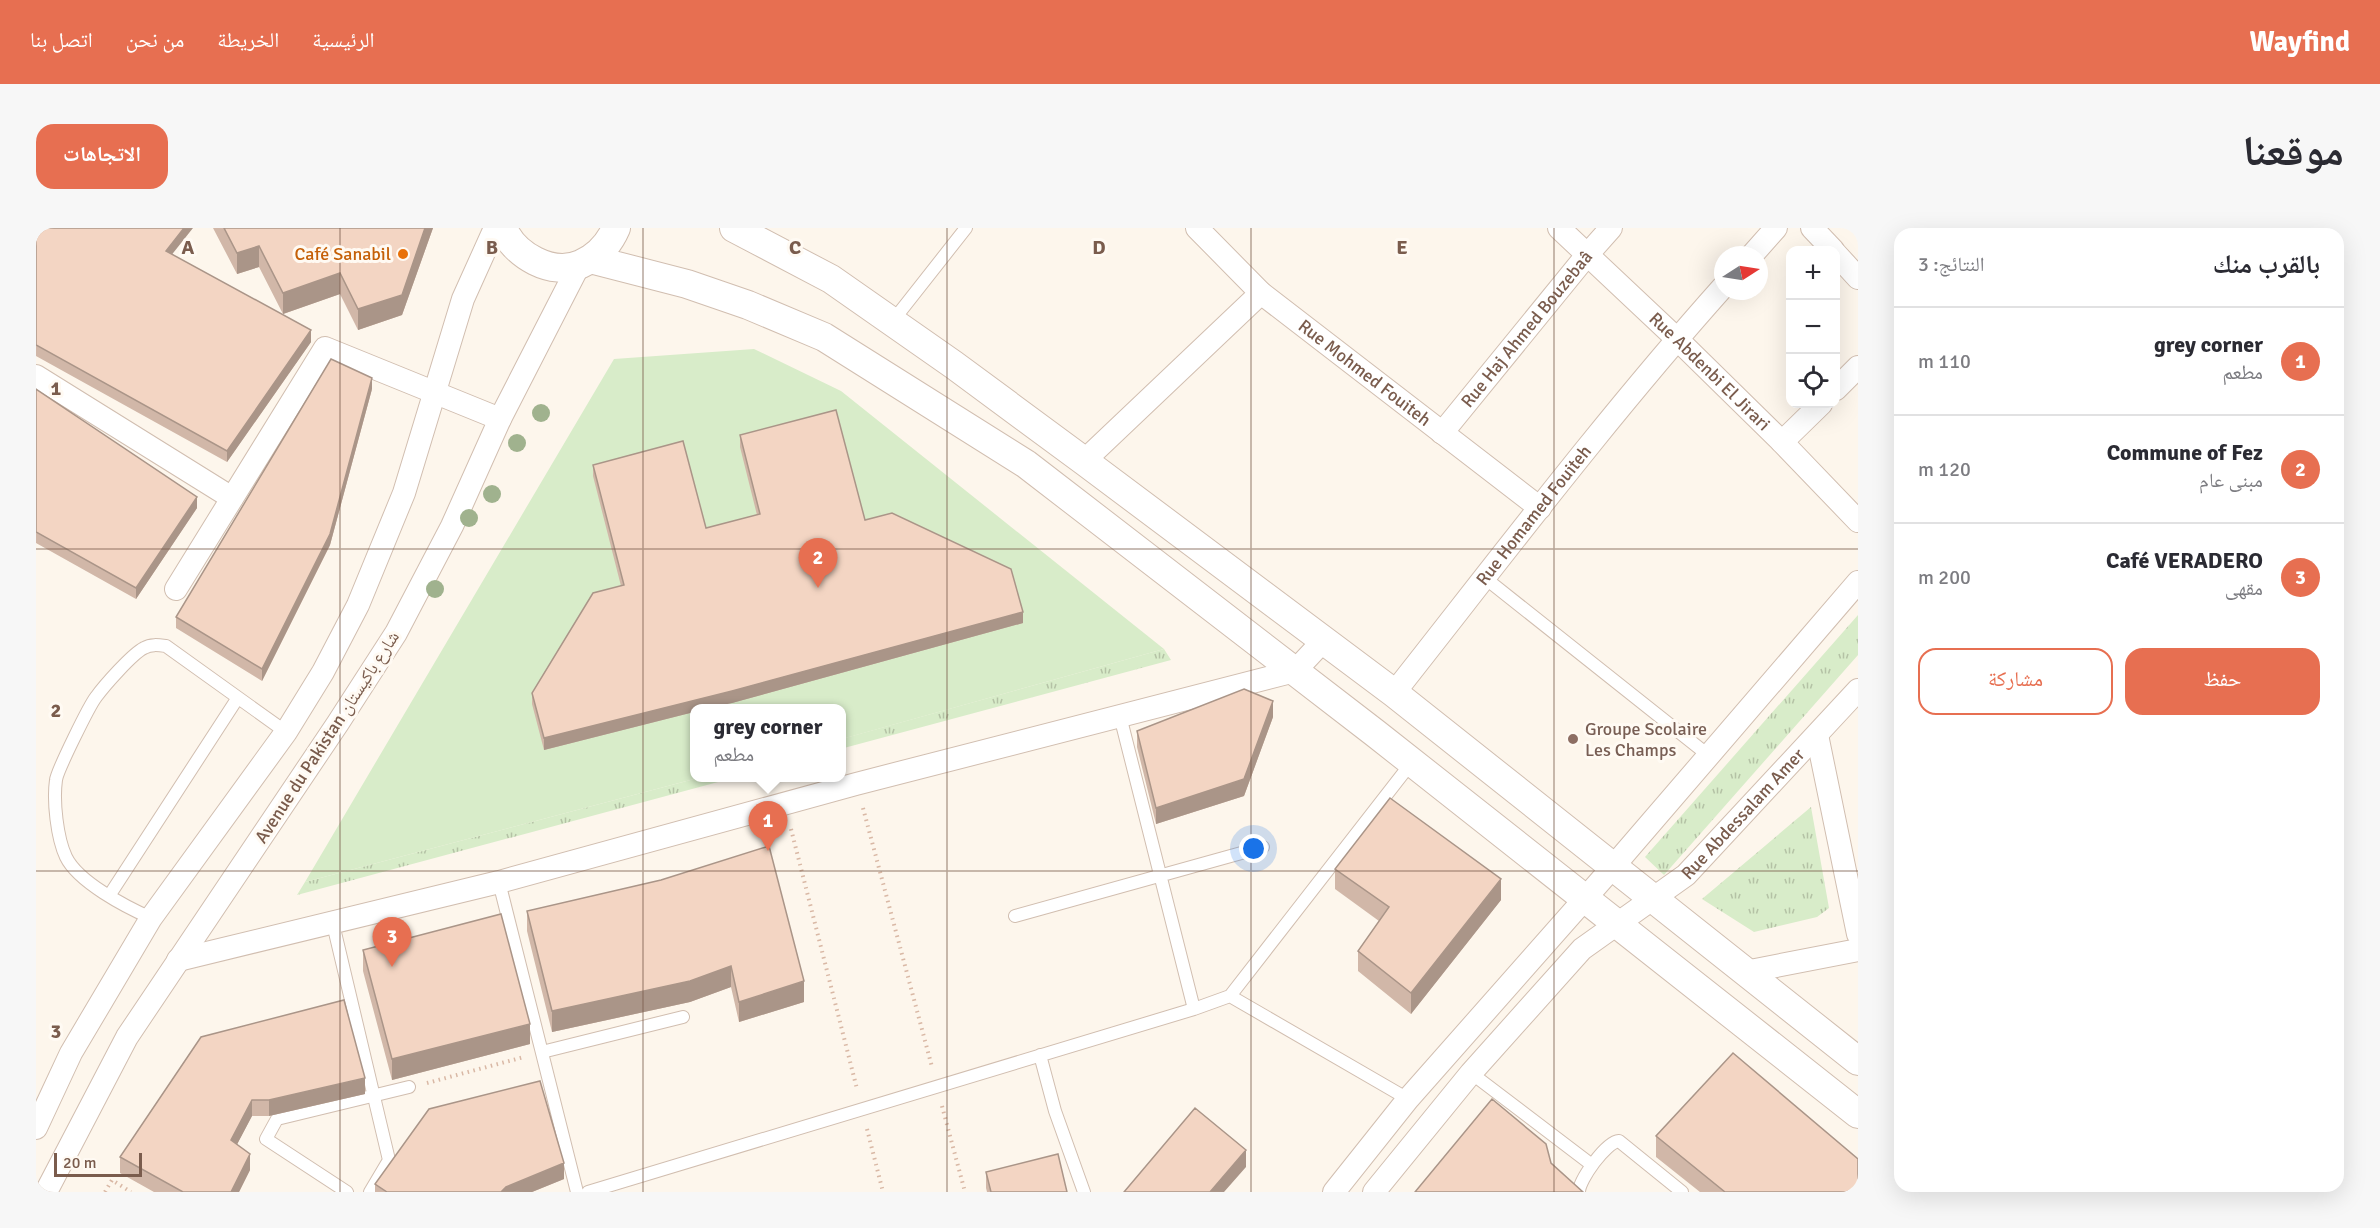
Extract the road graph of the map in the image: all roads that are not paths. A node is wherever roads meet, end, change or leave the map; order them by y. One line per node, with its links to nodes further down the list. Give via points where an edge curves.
1 (495, 228): 24 (street, Avenue du Pakistan شارع باكيستان, via 463,299)
2 (503, 228): 15 (street, via 512,243 534,261 548,266)
3 (616, 228): 15 (street, via 602,250)
4 (734, 228): 19 (street, via 831,279)
5 (966, 228): 19 (lane)
6 (1197, 228): 17 (street, Rue Mohmed Fouiteh)
7 (1558, 228): 13 (street, Rue Abdenbi El Jirari)
8 (1611, 228): 13 (street, Rue Haj Ahmed Bouzebaâ)
9 (1776, 228): 11 (street)
10 (1812, 228): 12 (street)
11 (1760, 246)
12 (1828, 246)
13 (1587, 255): 20 (street, Rue Abdenbi El Jirari); 27 (street, Rue Haj Ahmed Bouzebaâ)
14 (1840, 258): 16 (street)
15 (584, 262): 26 (street, Avenue du Pakistan شارع باكيستان); 37 (street, via 687,284 824,337 1026,464)
16 (1858, 278)
17 (1261, 293): 27 (street, Rue Mohmed Fouiteh); 29 (street)
18 (1714, 297): 20 (street, Rue Homamed Fouiteh)
19 (892, 322): 29 (street)
20 (1677, 339): 28 (street, Rue Abdenbi El Jirari); 31 (street, Rue Homamed Fouiteh)
21 (1858, 367): 23 (street)
22 (36, 376): 30 (street)
23 (1840, 385)
24 (434, 392): 26 (street); 30 (street, via 325,348); 42 (street, Avenue du Pakistan شارع باكيستان, via 404,493 358,605)
25 (1817, 408): 28 (street)
26 (500, 419): 59 (street, Avenue du Pakistan شارع باكيستان, via 452,526 396,633)
27 (1442, 433): 31 (street, Rue Mohmed Fouiteh)
28 (1782, 442): 32 (street, Rue Abdenbi El Jirari)
29 (1084, 461): 36 (street)
30 (232, 498): 35 (street)
31 (1540, 508): 33 (street, Rue Homamed Fouiteh)
32 (1858, 521)
33 (1485, 578): 39 (street, Rue Homamed Fouiteh); 44 (lane)
34 (1858, 582): 44 (street)
35 (176, 589)
36 (1323, 640): 37 (street); 39 (street)
37 (1295, 671): 41 (street); 45 (street)
38 (1858, 690): 43 (street, Rue Abdessalam Amer)
39 (1394, 693): 47 (street)
40 (237, 699): 42 (lane); 50 (lane); 50 (lane, via 166,646 155,644 132,658 95,698 56,778 56,819 66,858)
41 (1120, 716): 48 (lane); 49 (street)
42 (286, 732): 54 (street, Avenue du Pakistan شارع باكيستان)
43 (1817, 735): 52 (street, Rue Abdessalam Amer, via 1686,875); 57 (street)
44 (1708, 755): 47 (street)
45 (1412, 762): 51 (street); 61 (lane)
46 (1263, 847): 48 (lane)
47 (1612, 868): 51 (street); 52 (street)
48 (1161, 875): 53 (lane); 62 (lane)
49 (499, 882): 55 (street); 64 (lane)
50 (109, 896): 54 (lane)
51 (1584, 899): 56 (street); 70 (street)
52 (1653, 900): 56 (street, Rue Abdessalam Amer); 60 (street)
53 (1015, 916)
54 (151, 918): 72 (street, Avenue du Pakistan شارع باكيستان, via 71,1053)
55 (333, 924): 59 (street); 69 (lane)
56 (1616, 924): 67 (street, Rue Abdessalam Amer, via 1582,949); 71 (street)
57 (1858, 934)
58 (1858, 950): 60 (street)
59 (178, 960): 74 (street, Avenue du Pakistan شارع باكيستان, via 127,1037)
60 (1745, 972): 66 (street)
61 (1230, 996): 62 (lane); 70 (lane)
62 (1194, 1009): 65 (lane)
63 (683, 1017): 64 (lane)
64 (542, 1052): 77 (lane)
65 (1040, 1055): 78 (lane); 79 (lane)
66 (1858, 1061)
67 (1471, 1073): 73 (lane); 81 (street, Rue Abdessalam Amer)
68 (409, 1087): 69 (lane)
69 (375, 1097): 75 (lane, via 277,1119 266,1139); 76 (lane, via 389,1160)
70 (1408, 1099): 80 (street)
71 (1858, 1114)
72 (36, 1128)
73 (1592, 1165): 82 (lane); 83 (lane, via 1610,1143 1619,1141)
74 (46, 1192)
75 (347, 1192)
76 (370, 1192)
77 (577, 1192)
78 (588, 1192)
79 (1084, 1192)
80 (1334, 1192)
81 (1374, 1192)
82 (1579, 1192)
83 (1682, 1192)

